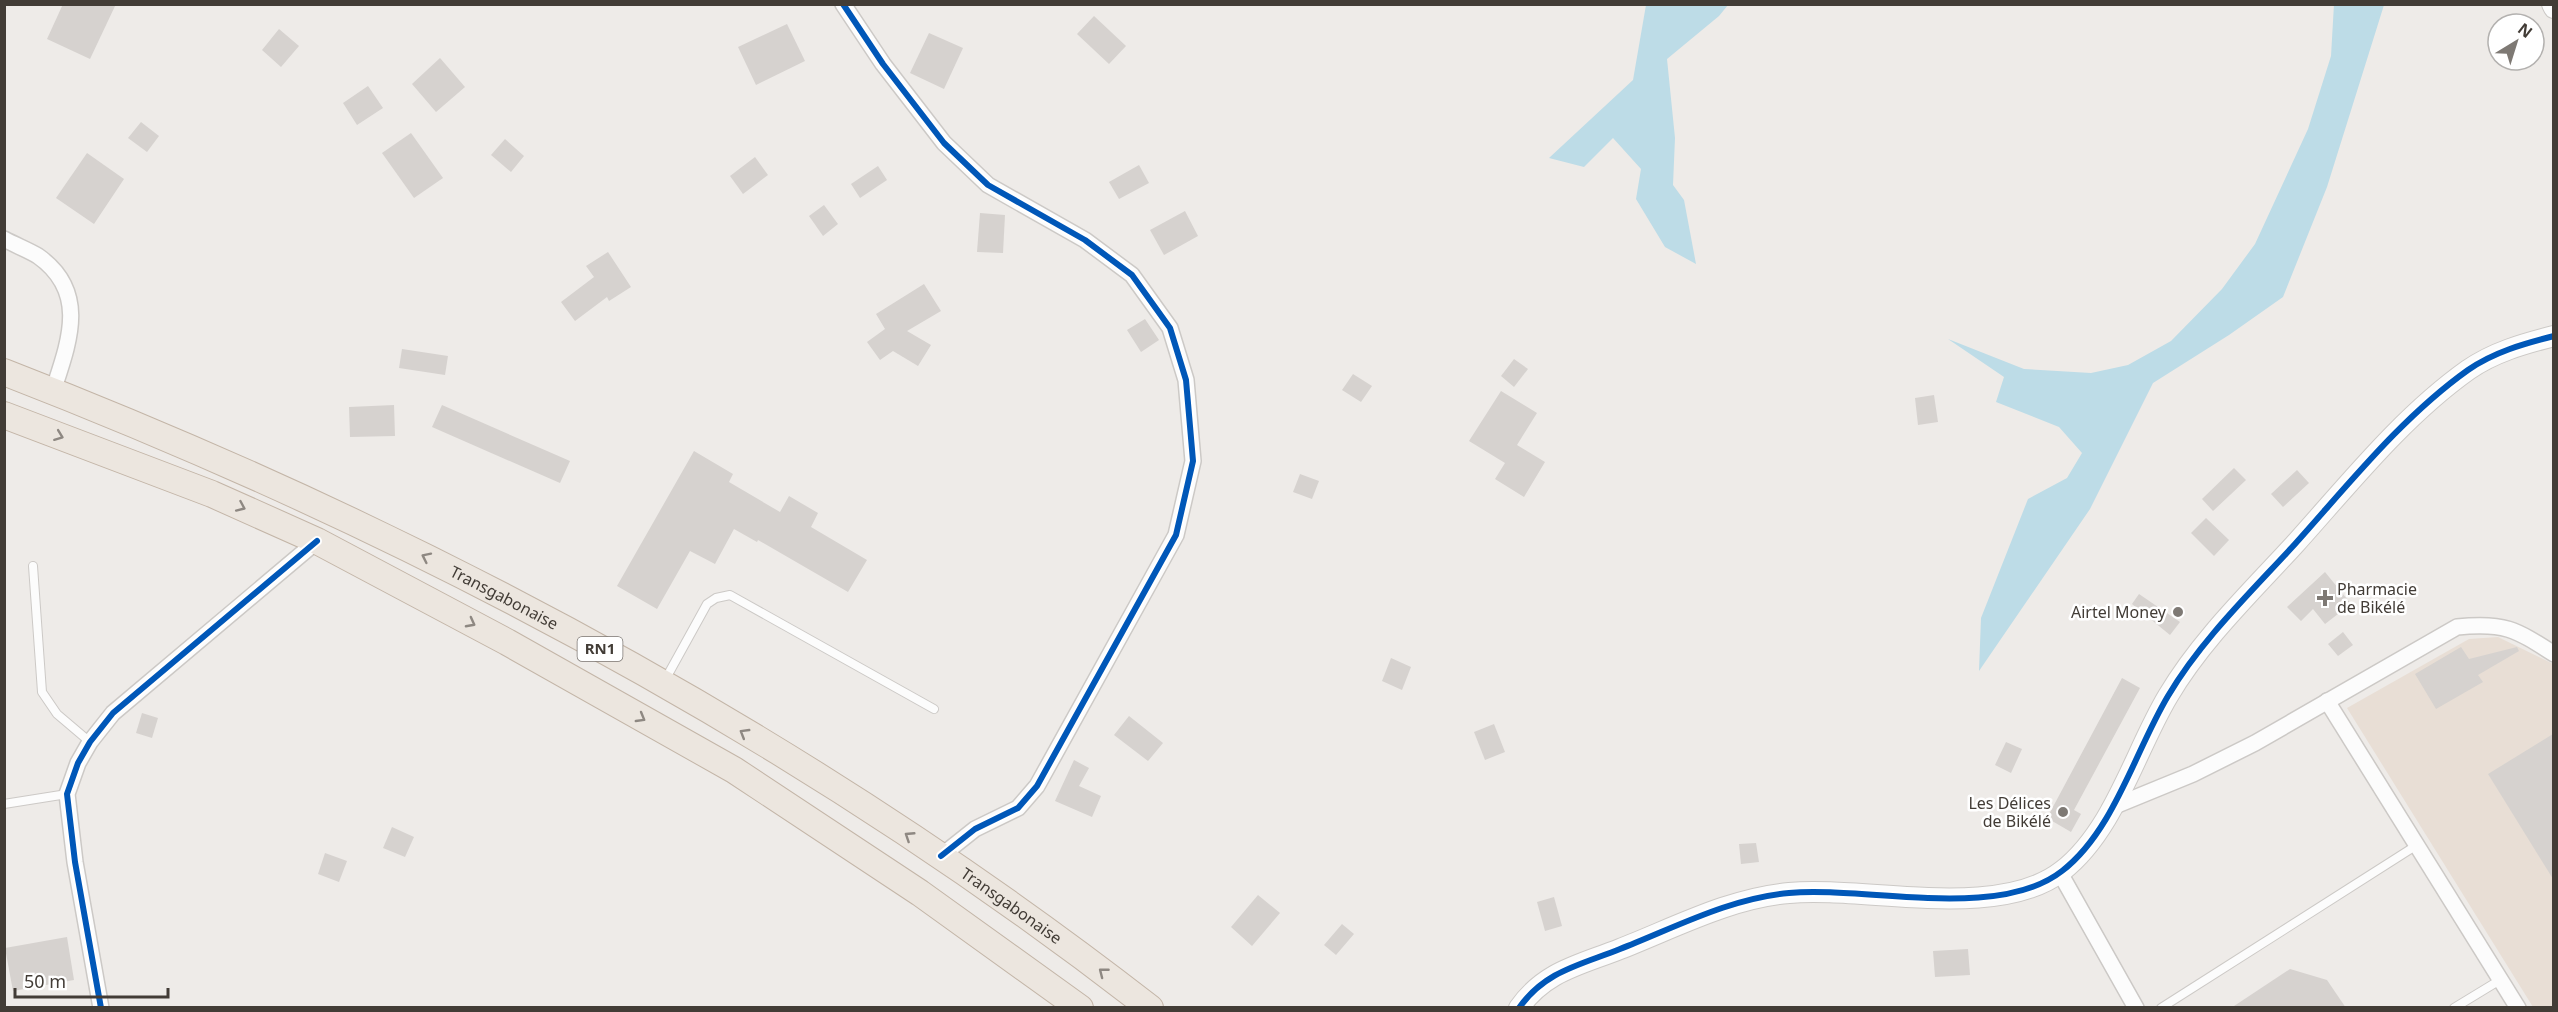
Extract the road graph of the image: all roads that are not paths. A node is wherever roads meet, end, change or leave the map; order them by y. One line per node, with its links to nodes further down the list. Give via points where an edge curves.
1 (843, 4): 18 (street, via 944,143 988,185 1085,240 1132,275 1170,328 1186,380 1193,461 1176,535 1037,786 1018,808 967,833)
2 (4, 240): 5 (street, via 38,256 60,276 70,303 71,332)
3 (2553, 336): 16 (street, via 2495,354 2470,369 2438,393 2375,456 2197,654 2164,703)
4 (4, 372): 5 (highway, Transgabonaise / RN1)
5 (53, 391): 10 (highway, Transgabonaise / RN1, one-way to 5, via 370,529)
6 (4, 415): 7 (highway, RN1, one-way to 7, via 212,494)
7 (317, 541): 13 (street, via 113,713); 22 (highway, RN1, one-way to 22, via 734,770 920,893)
8 (33, 566): 13 (lane, via 42,692 57,714)
9 (2553, 654): 11 (street, via 2517,630 2487,624 2457,627)
10 (663, 684): 12 (lane, via 706,604 730,595); 18 (highway, Transgabonaise / RN1, one-way to 10)
11 (2327, 701): 16 (street, via 2246,748); 17 (street)
12 (934, 709)
13 (90, 742): 14 (street)
14 (67, 794): 15 (lane); 21 (street)
15 (4, 804)
16 (2110, 808): 19 (street, via 2089,844)
17 (2416, 846): 20 (street); 26 (lane)
18 (940, 856): 23 (highway, Transgabonaise / RN1, one-way to 18)
19 (2060, 873): 24 (street, via 2039,884 1998,894 1932,898 1788,892 1758,897 1552,975 1531,990); 25 (street)
20 (2500, 980): 27 (lane); 28 (street)
21 (101, 1008)
22 (1080, 1008)
23 (1150, 1008)
24 (1519, 1008)
25 (2136, 1008)
26 (2161, 1008)
27 (2454, 1008)
28 (2518, 1008)

